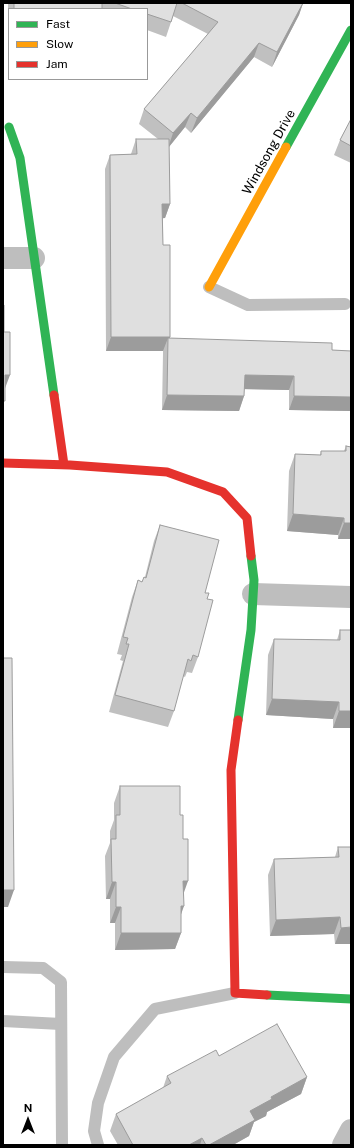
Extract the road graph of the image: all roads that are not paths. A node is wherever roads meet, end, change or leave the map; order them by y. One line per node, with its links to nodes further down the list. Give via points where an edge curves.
1 (351, 30): 5 (street, Windsong Drive)
2 (9, 127): 4 (street, via 20,158)
3 (3, 258): 4 (street)
4 (34, 258): 8 (street)
5 (209, 287): 6 (lane, via 248,305)
6 (345, 304)
7 (3, 463): 8 (street)
8 (64, 465): 9 (street, via 167,472 222,492 247,518 254,580)
9 (253, 594): 10 (street); 12 (street, via 251,630 231,770)
10 (351, 597)
11 (3, 967): 15 (lane, via 43,968 61,982)
12 (235, 993): 13 (street); 18 (lane, via 155,1009 114,1058 98,1103 94,1131)
13 (351, 999)
14 (3, 1021): 15 (lane)
15 (61, 1024): 17 (lane)
16 (351, 1130): 19 (street)
17 (62, 1145)
18 (98, 1145)
19 (343, 1145)

